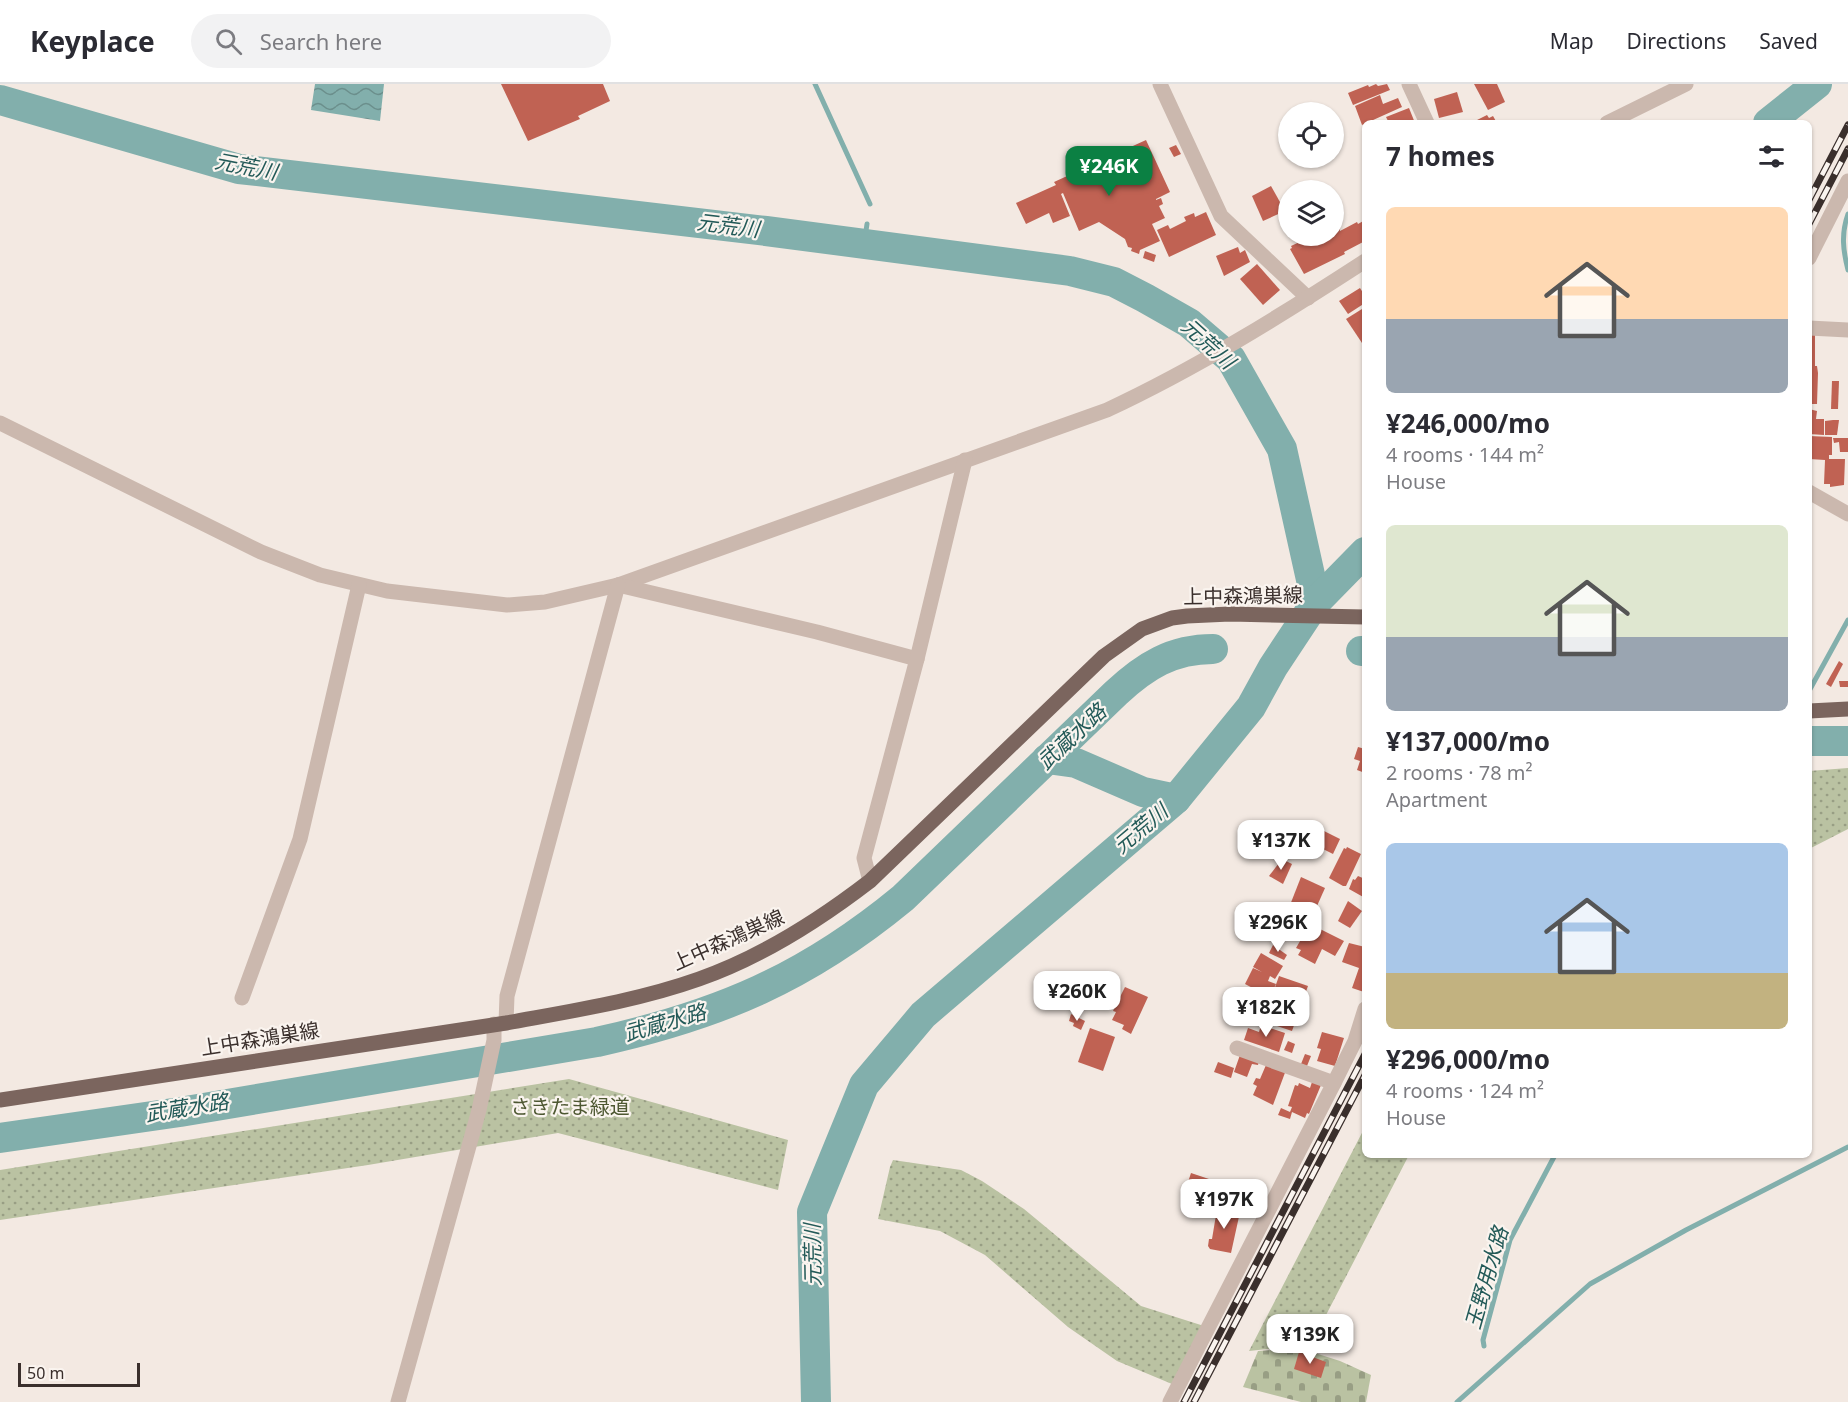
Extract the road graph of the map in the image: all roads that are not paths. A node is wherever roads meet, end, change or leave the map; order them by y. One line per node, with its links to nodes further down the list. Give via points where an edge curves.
1 (1160, 84): 9 (street, via 1221,216)
2 (1409, 84): 4 (street)
3 (1686, 84): 5 (street)
4 (1426, 120)
5 (1612, 120)
6 (1848, 183): 7 (street)
7 (1812, 252)
8 (1362, 263): 9 (street)
9 (1308, 298): 13 (street, via 1181,373 1107,410)
10 (1812, 328): 11 (street)
11 (1848, 330)
12 (0, 423): 16 (street, via 261,552)
13 (964, 460): 17 (street); 19 (street)
14 (1812, 494): 15 (street)
15 (1848, 514)
16 (359, 585): 17 (street, via 507,605 545,602); 23 (street, via 300,839)
17 (618, 585): 19 (street); 25 (street)
18 (1362, 617): 22 (main road, 上中森鴻巣線, via 1203,614 1172,618 1142,629 1116,646 1056,700)
19 (917, 659): 22 (street, via 864,858)
20 (1848, 709): 21 (main road)
21 (1812, 711)
22 (870, 881): 25 (main road, 上中森鴻巣線, via 798,932 699,979 604,1005)
23 (242, 998)
24 (1362, 1019): 27 (street)
25 (500, 1024): 28 (main road, 上中森鴻巣線); 29 (street)
26 (1237, 1048): 27 (street)
27 (1334, 1083): 30 (street)
28 (0, 1100)
29 (398, 1402)
30 (1170, 1402)

